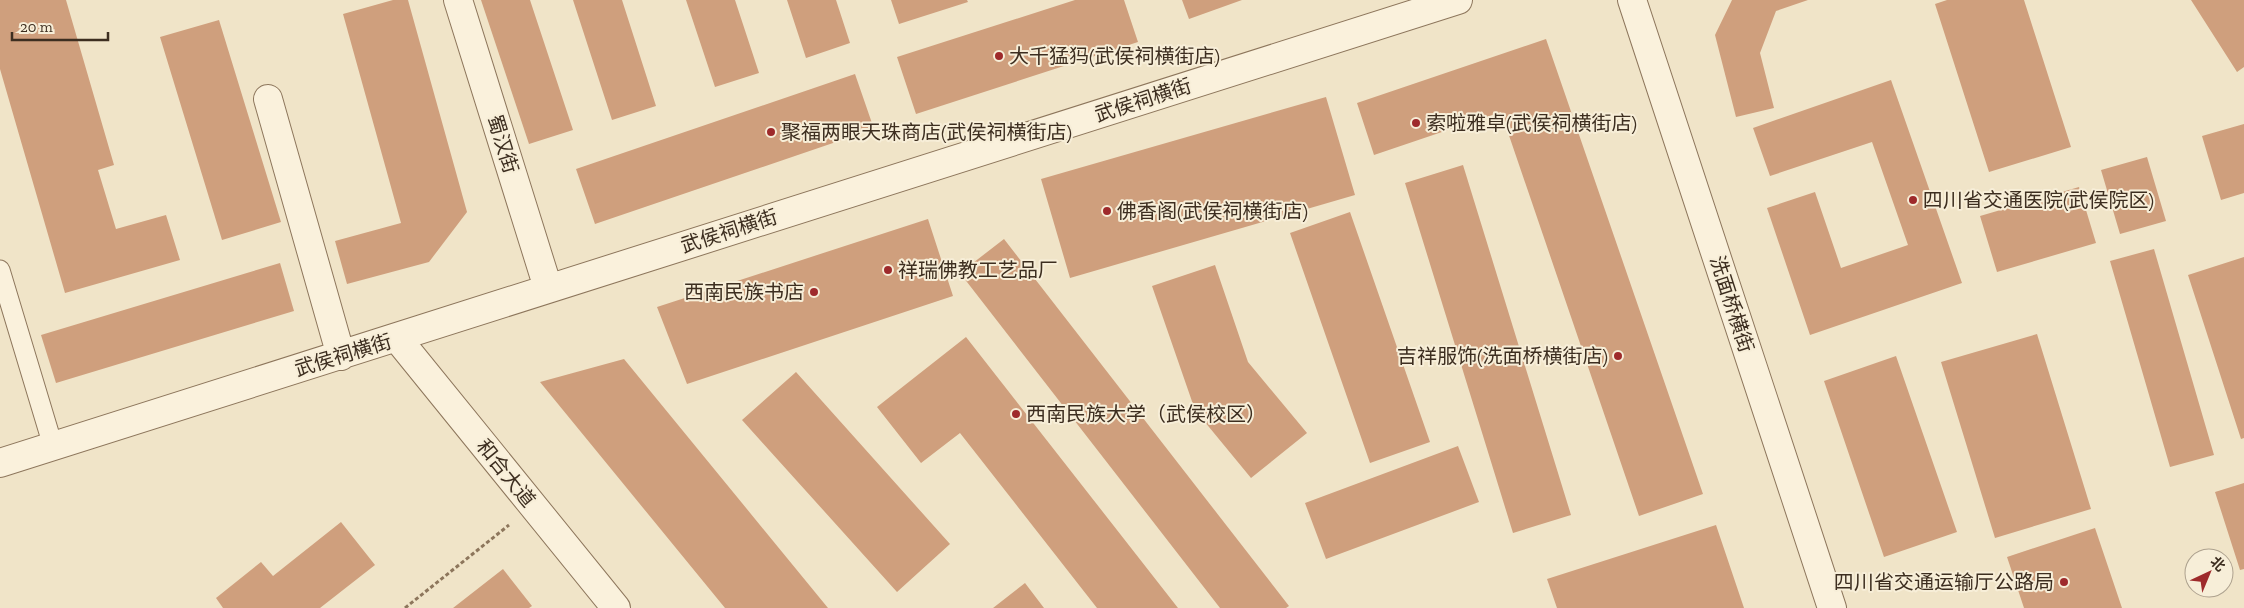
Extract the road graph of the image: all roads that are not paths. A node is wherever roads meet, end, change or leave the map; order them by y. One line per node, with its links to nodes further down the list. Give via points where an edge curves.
1 (458, 0): 6 (street, 蜀汉街)
2 (1458, 0): 6 (street, 武侯祠横街)
3 (1632, 0): 12 (street, 洗面桥横街)
4 (268, 99): 8 (street)
5 (0, 270): 9 (lane)
6 (548, 288): 7 (street, 武侯祠横街)
7 (397, 338): 8 (street, 武侯祠横街); 11 (street, 和合大道)
8 (341, 356): 9 (street, 武侯祠横街)
9 (53, 446): 10 (street, 武侯祠横街)
10 (0, 463)
11 (616, 608)
12 (1832, 608)

